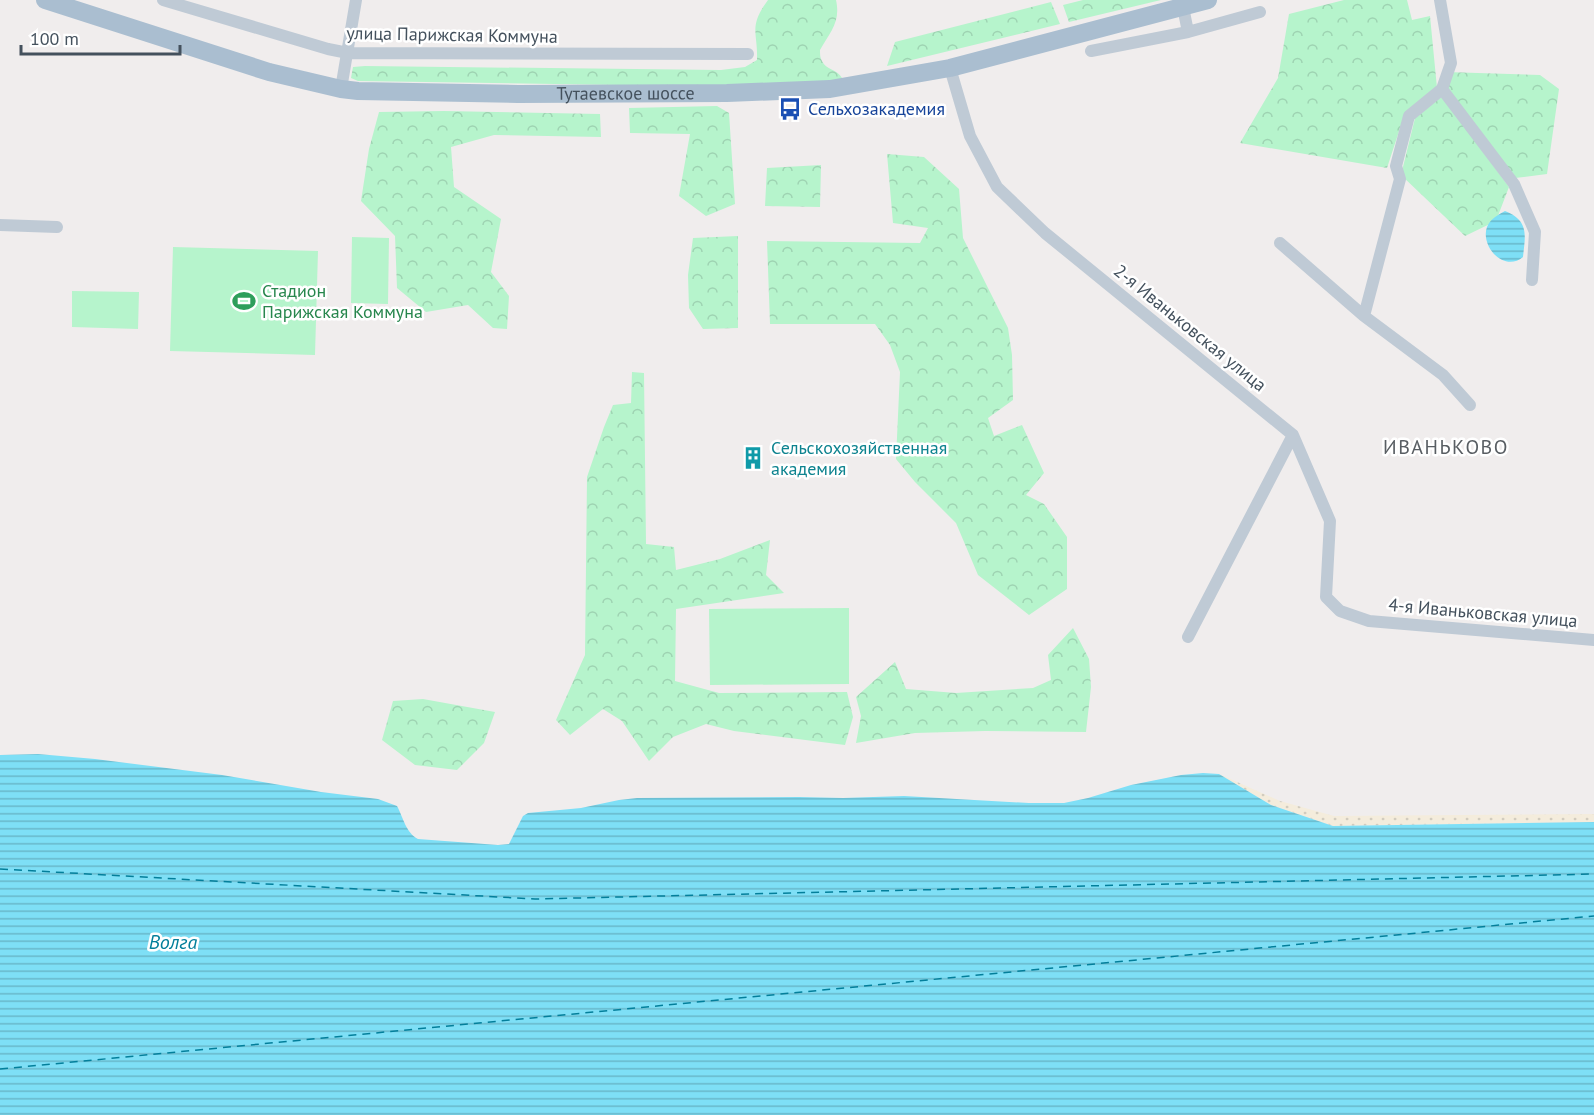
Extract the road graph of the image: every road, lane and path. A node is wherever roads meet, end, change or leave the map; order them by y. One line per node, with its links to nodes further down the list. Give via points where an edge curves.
1 (45, 0): 13 (main road, Тутаевское шоссе, via 269,72)
2 (163, 0): 10 (street, улица Парижская Коммуна)
3 (356, 0): 10 (street)
4 (1208, 0): 6 (main road, Тутаевское шоссе)
5 (1440, 0): 14 (street, via 1451,63)
6 (1183, 7): 8 (street); 12 (main road, Тутаевское шоссе)
7 (1260, 12): 8 (street)
8 (1188, 32): 9 (street)
9 (1091, 51)
10 (348, 53): 11 (street, улица Парижская Коммуна); 13 (street)
11 (748, 54)
12 (950, 68): 13 (main road, Тутаевское шоссе, via 830,89 755,92 518,94); 21 (street, 2-я Иваньковская улица, via 970,136 997,187 1045,233)
13 (341, 89)
14 (1442, 89): 18 (street, via 1514,184 1535,232); 19 (street, via 1409,116 1396,166 1400,179)
15 (0, 225): 16 (street)
16 (57, 227)
17 (1280, 243): 19 (street)
18 (1533, 280)
19 (1364, 316): 20 (street, via 1443,375)
20 (1470, 405)
21 (1293, 435): 22 (street, 2-я Иваньковская улица, via 1330,521 1326,597 1340,611); 23 (street)
22 (1369, 621): 24 (street, 4-я Иваньковская улица)
23 (1188, 637)
24 (1594, 640)

